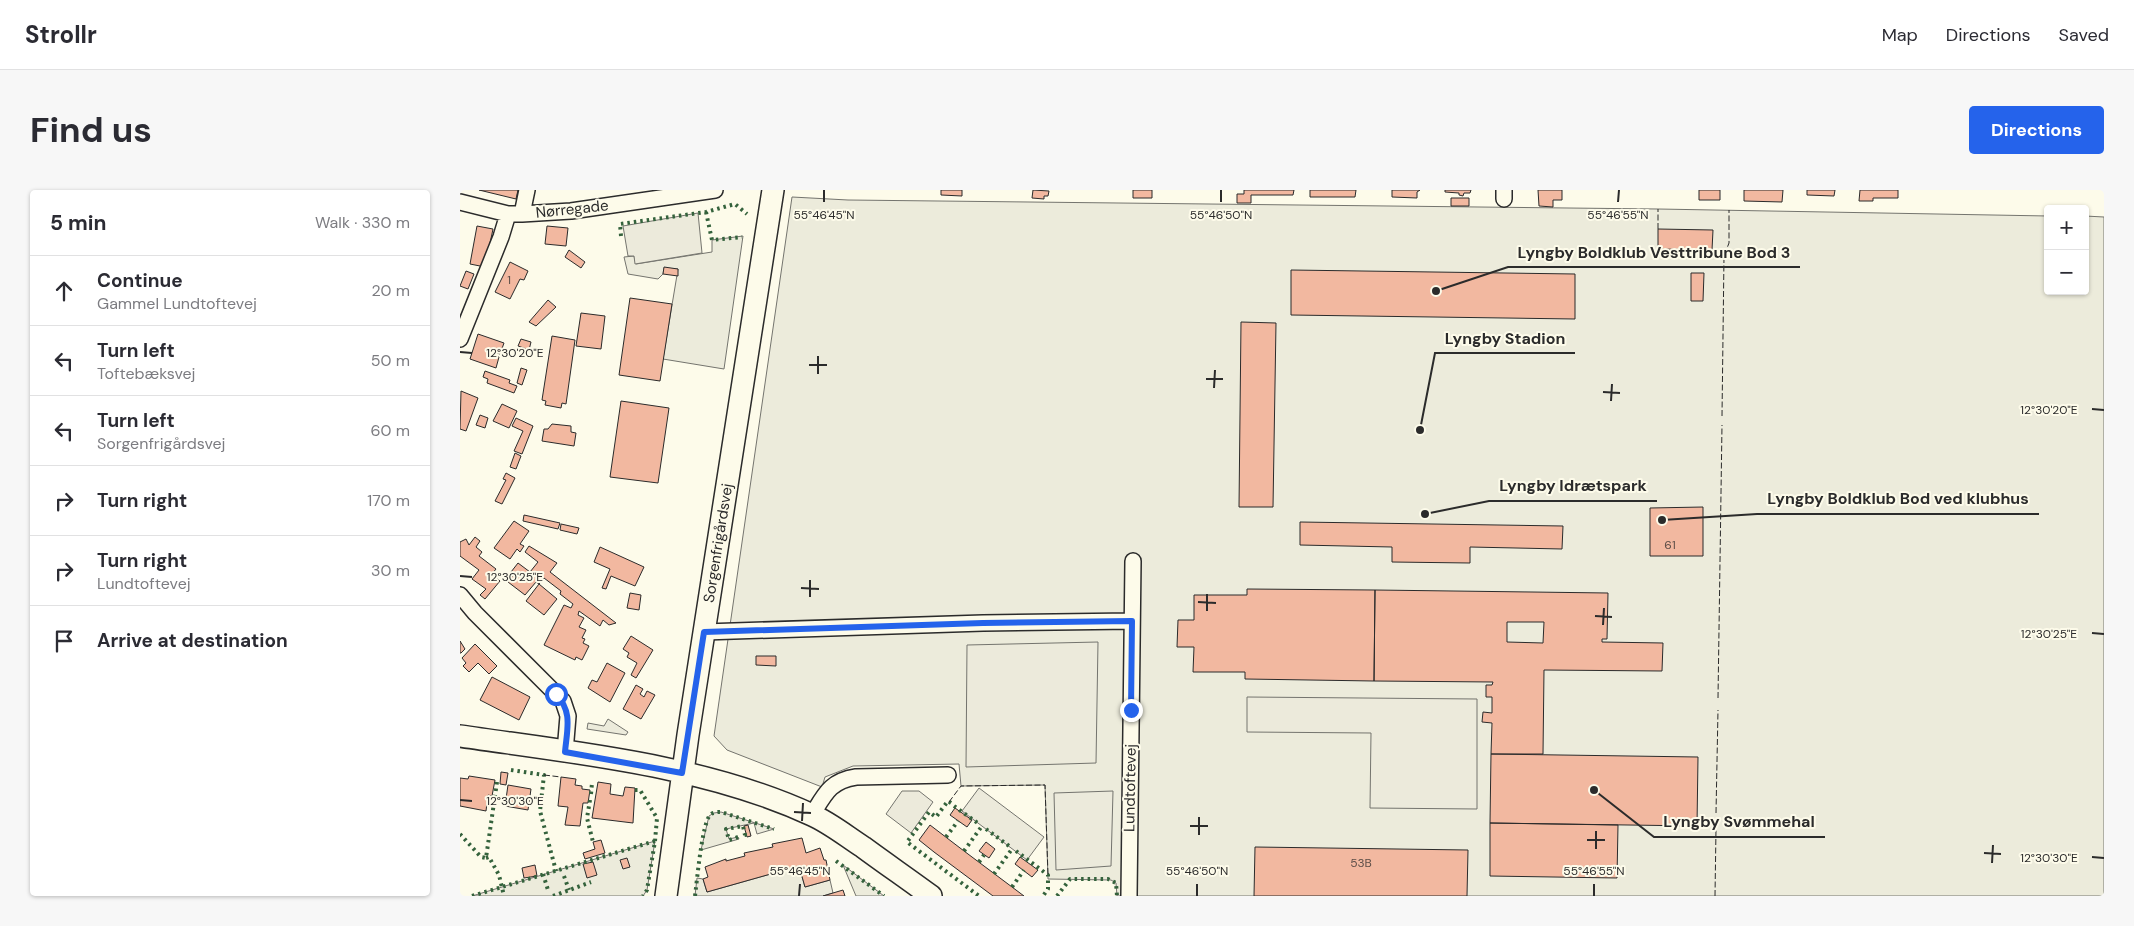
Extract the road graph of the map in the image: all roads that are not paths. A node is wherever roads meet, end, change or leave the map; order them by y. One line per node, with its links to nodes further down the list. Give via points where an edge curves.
1 (527, 190): 5 (street)
2 (715, 190): 5 (street, Nørregade, via 570,211)
3 (773, 190): 10 (street, Sorgenfrigårdsvej)
4 (460, 202): 5 (street, Nørregade)
5 (515, 214): 6 (street, via 501,237)
6 (460, 338)
7 (1133, 561): 9 (street, Lundtoftevej)
8 (460, 595): 12 (street, via 563,701 568,716)
9 (1132, 621): 10 (street); 18 (street, Lundtoftevej)
10 (704, 632): 13 (street, Sorgenfrigårdsvej)
11 (460, 736): 12 (street)
12 (565, 752): 13 (street)
13 (682, 773): 15 (street, via 758,794); 16 (street, Sorgenfrigårdsvej)
14 (948, 774): 15 (street, via 841,780 828,789)
15 (812, 815): 17 (street)
16 (666, 896)
17 (931, 896)
18 (1129, 896)

